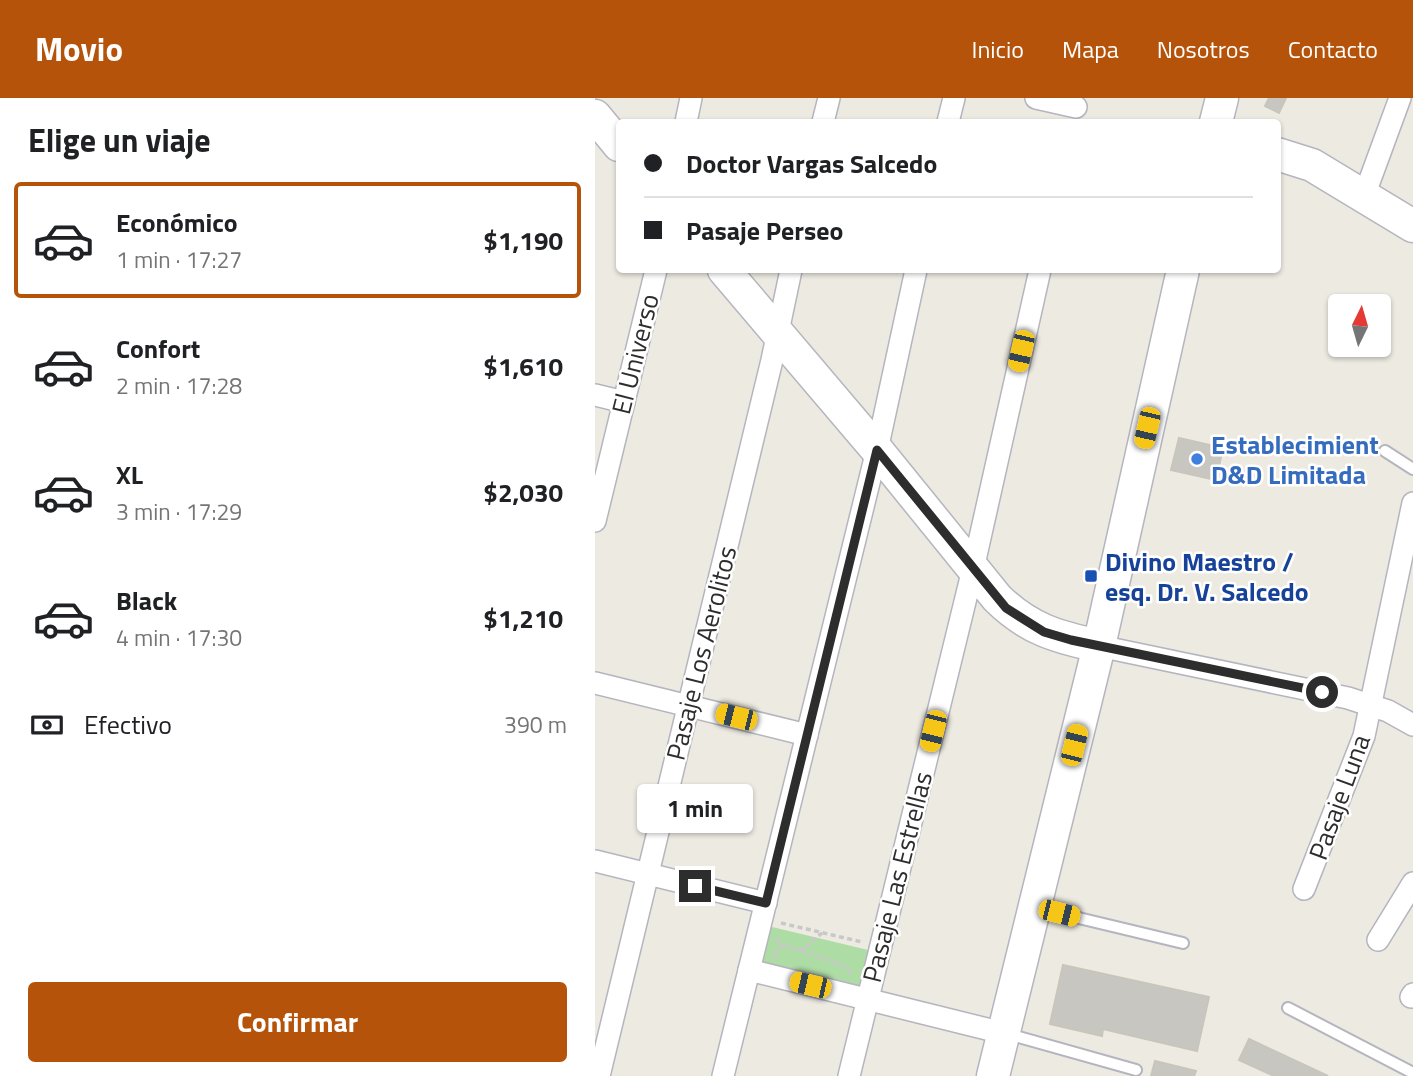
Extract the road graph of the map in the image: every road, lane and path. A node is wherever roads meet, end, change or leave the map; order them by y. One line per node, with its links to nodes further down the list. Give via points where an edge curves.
1 (691, 98): 9 (street)
2 (829, 98): 10 (street)
3 (954, 98): 11 (street)
4 (1036, 98): 7 (street)
5 (1221, 98): 12 (street)
6 (1400, 98): 15 (street)
7 (1076, 109)
8 (595, 116): 13 (street)
9 (687, 119)
10 (824, 119)
11 (949, 119)
12 (1217, 119)
13 (616, 141)
14 (1281, 155): 15 (street, via 1312,165)
15 (1364, 196): 16 (street)
16 (1413, 226)
17 (655, 273): 25 (street, El Universo)
18 (727, 273): 23 (street)
19 (790, 273): 23 (street, Pasaje Los Aerolitos)
20 (915, 273): 26 (street)
21 (1038, 273): 31 (street, Pasaje Las Estrellas)
22 (1182, 273): 32 (street)
23 (777, 333): 26 (street); 35 (street, Pasaje Los Aerolitos)
24 (595, 395): 25 (street)
25 (624, 402): 30 (street, El Universo)
26 (877, 450): 31 (street); 37 (street)
27 (1385, 451): 28 (lane)
28 (1413, 469)
29 (1413, 503): 34 (street, Pasaje Luna)
30 (595, 521)
31 (973, 569): 32 (street, via 996,598 1030,625); 47 (street, Pasaje Las Estrellas)
32 (1099, 646): 34 (street); 42 (street)
33 (595, 683): 35 (street)
34 (1369, 704): 36 (street); 41 (street, Pasaje Luna, via 1364,736)
35 (688, 706): 37 (street); 39 (street, Pasaje Los Aerolitos)
36 (1410, 718)
37 (807, 735): 43 (street)
38 (595, 862): 39 (street)
39 (647, 874): 43 (street); 55 (street, Pasaje Los Aerolitos)
40 (1413, 883): 45 (street)
41 (1304, 889)
42 (1034, 908): 46 (lane); 52 (street)
43 (764, 913): 44 (path); 48 (path, via 781,945); 49 (street)
44 (822, 933): 47 (path); 48 (path)
45 (1378, 940)
46 (1183, 943)
47 (880, 947): 50 (street, Pasaje Las Estrellas)
48 (801, 950): 50 (path, via 844,966)
49 (749, 970): 50 (street); 56 (street)
50 (864, 997): 52 (street); 57 (street, Pasaje Las Estrellas)
51 (1288, 1008): 54 (lane)
52 (1003, 1033): 53 (lane); 58 (street)
53 (1136, 1070)
54 (1413, 1073)
55 (599, 1076)
56 (723, 1076)
57 (849, 1076)
58 (993, 1076)

